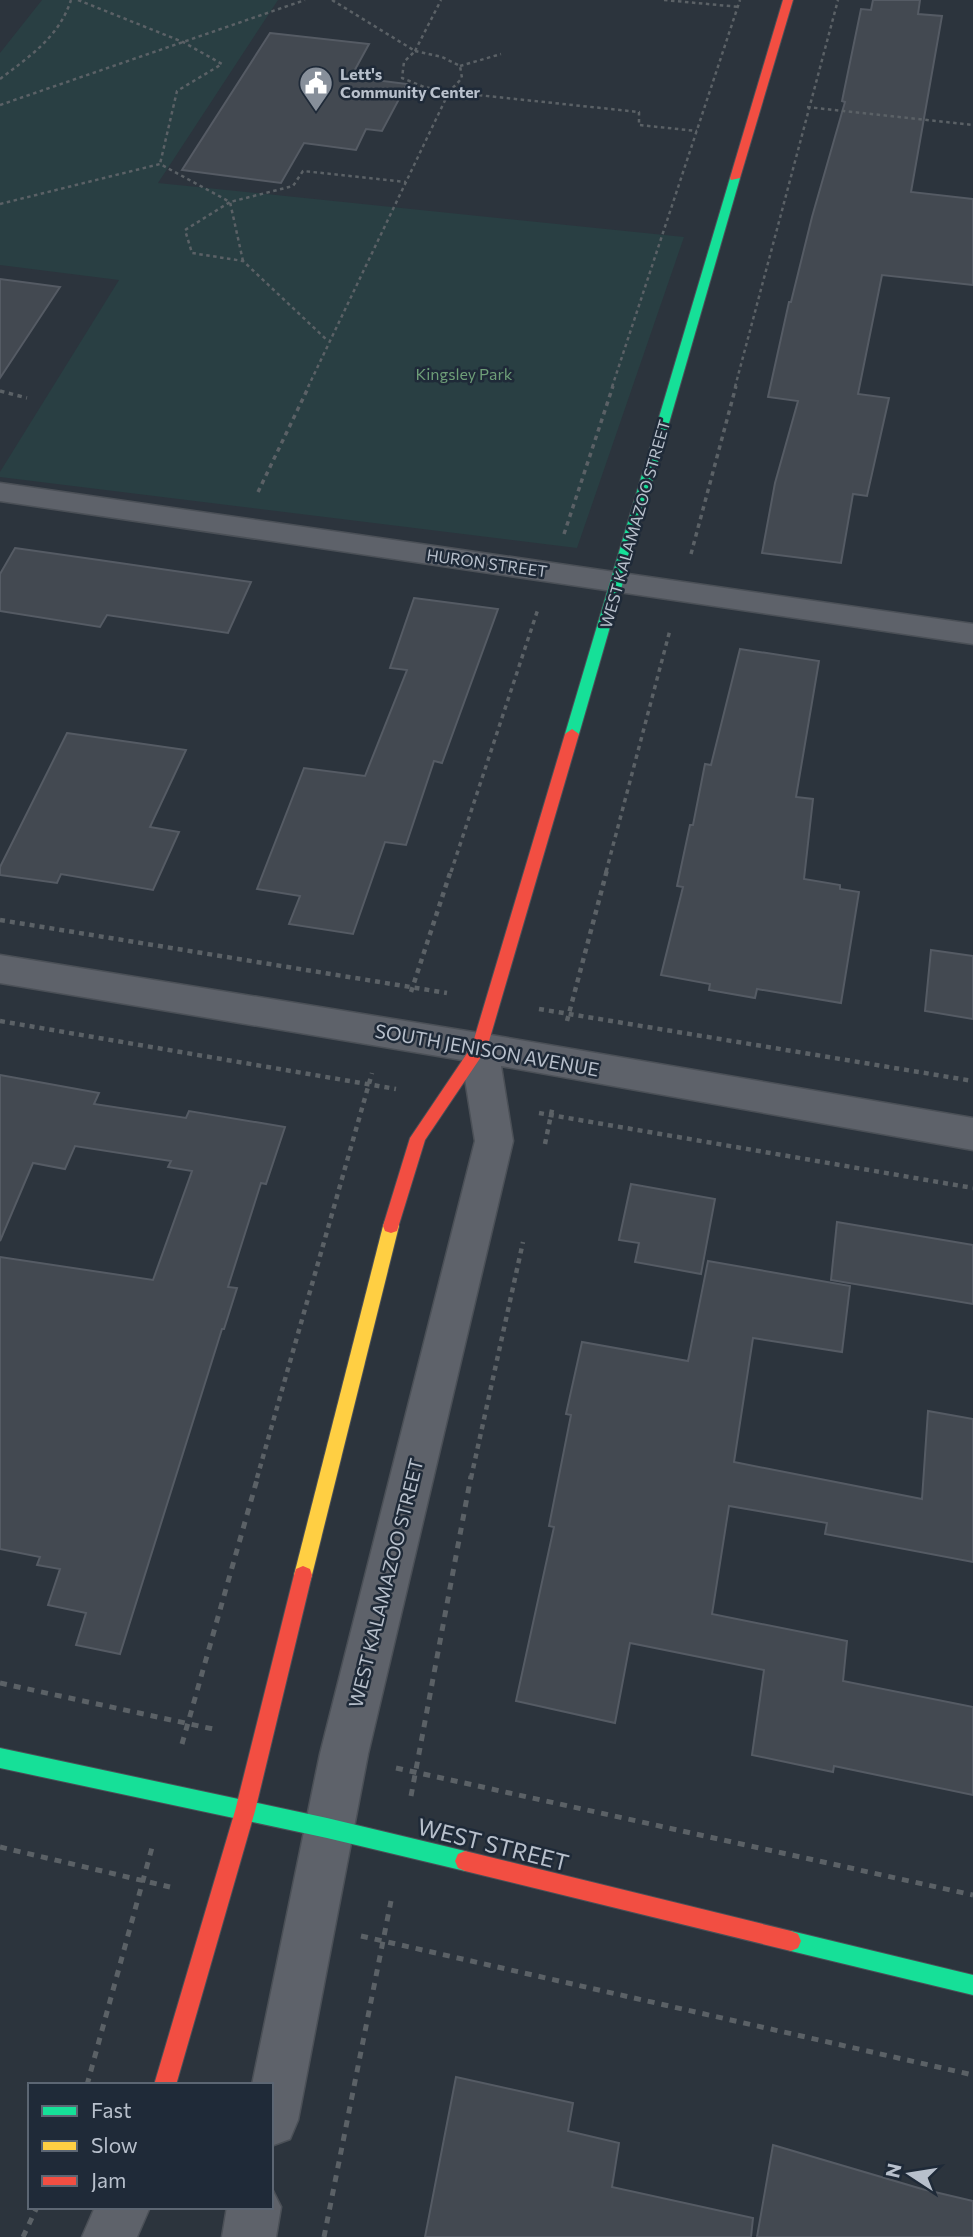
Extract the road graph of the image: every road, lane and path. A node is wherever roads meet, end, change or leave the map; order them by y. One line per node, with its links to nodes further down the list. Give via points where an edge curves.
1 (71, 0): 12 (path, via 67,18 52,39)
2 (78, 0): 8 (path)
3 (305, 0): 8 (path)
4 (332, 0): 9 (path)
5 (441, 0): 9 (path)
6 (788, 0): 14 (street, WEST KALAMAZOO STREET)
7 (838, 0): 16 (path)
8 (183, 42): 15 (path); 19 (path, via 222,64 177,91)
9 (415, 51): 11 (path); 13 (path, via 404,62 402,78)
10 (501, 54): 11 (path)
11 (460, 66): 13 (path, via 462,78)
12 (0, 79)
13 (449, 92): 18 (path, via 639,112 639,125); 20 (path)
14 (758, 102): 16 (path); 29 (street, WEST KALAMAZOO STREET)
15 (0, 104)
16 (809, 107): 17 (path); 30 (path)
17 (973, 125)
18 (697, 131)
19 (160, 164): 21 (path); 22 (path)
20 (406, 182): 21 (path, via 303,171 293,187); 24 (path)
21 (230, 202): 23 (path); 23 (path, via 185,230 192,253)
22 (0, 204)
23 (243, 261): 24 (path)
24 (328, 341): 28 (path)
25 (0, 391): 26 (path)
26 (27, 398)
27 (0, 492): 29 (street, HURON STREET)
28 (257, 494)
29 (618, 582): 30 (street, HURON STREET); 33 (street, WEST KALAMAZOO STREET)
30 (680, 591): 31 (street, HURON STREET); 34 (path, via 567,1014)
31 (973, 634)
32 (0, 969): 33 (street, SOUTH JENISON AVENUE)
33 (479, 1048): 34 (street, SOUTH JENISON AVENUE); 39 (street, WEST KALAMAZOO STREET, via 418,1138 387,1238); 40 (street, WEST KALAMAZOO STREET, via 494,1141)
34 (563, 1063): 35 (street, SOUTH JENISON AVENUE); 36 (path)
35 (973, 1134)
36 (542, 1156)
37 (524, 1235): 42 (path, via 463,1515)
38 (0, 1683): 39 (path)
39 (263, 1741): 43 (street, WEST KALAMAZOO STREET)
40 (344, 1754): 42 (path); 44 (street, WEST KALAMAZOO STREET)
41 (0, 1758): 43 (street, WEST STREET)
42 (415, 1773): 46 (path); 47 (path)
43 (245, 1811): 44 (street, WEST STREET); 48 (street, WEST KALAMAZOO STREET)
44 (327, 1828): 46 (street, WEST STREET); 49 (street, WEST KALAMAZOO STREET)
45 (0, 1847): 48 (path)
46 (401, 1847): 50 (path); 51 (street, WEST STREET)
47 (973, 1895)
48 (220, 1900): 53 (street, WEST KALAMAZOO STREET)
49 (309, 1923): 50 (path); 54 (street, WEST KALAMAZOO STREET)
50 (383, 1941): 52 (path); 61 (path)
51 (973, 1985)
52 (973, 2074)
53 (166, 2083)
54 (273, 2110)
55 (36, 2209): 58 (path)
56 (121, 2209): 59 (street)
57 (254, 2209): 60 (street)
58 (23, 2237)
59 (108, 2237)
60 (249, 2237)
61 (324, 2237)

